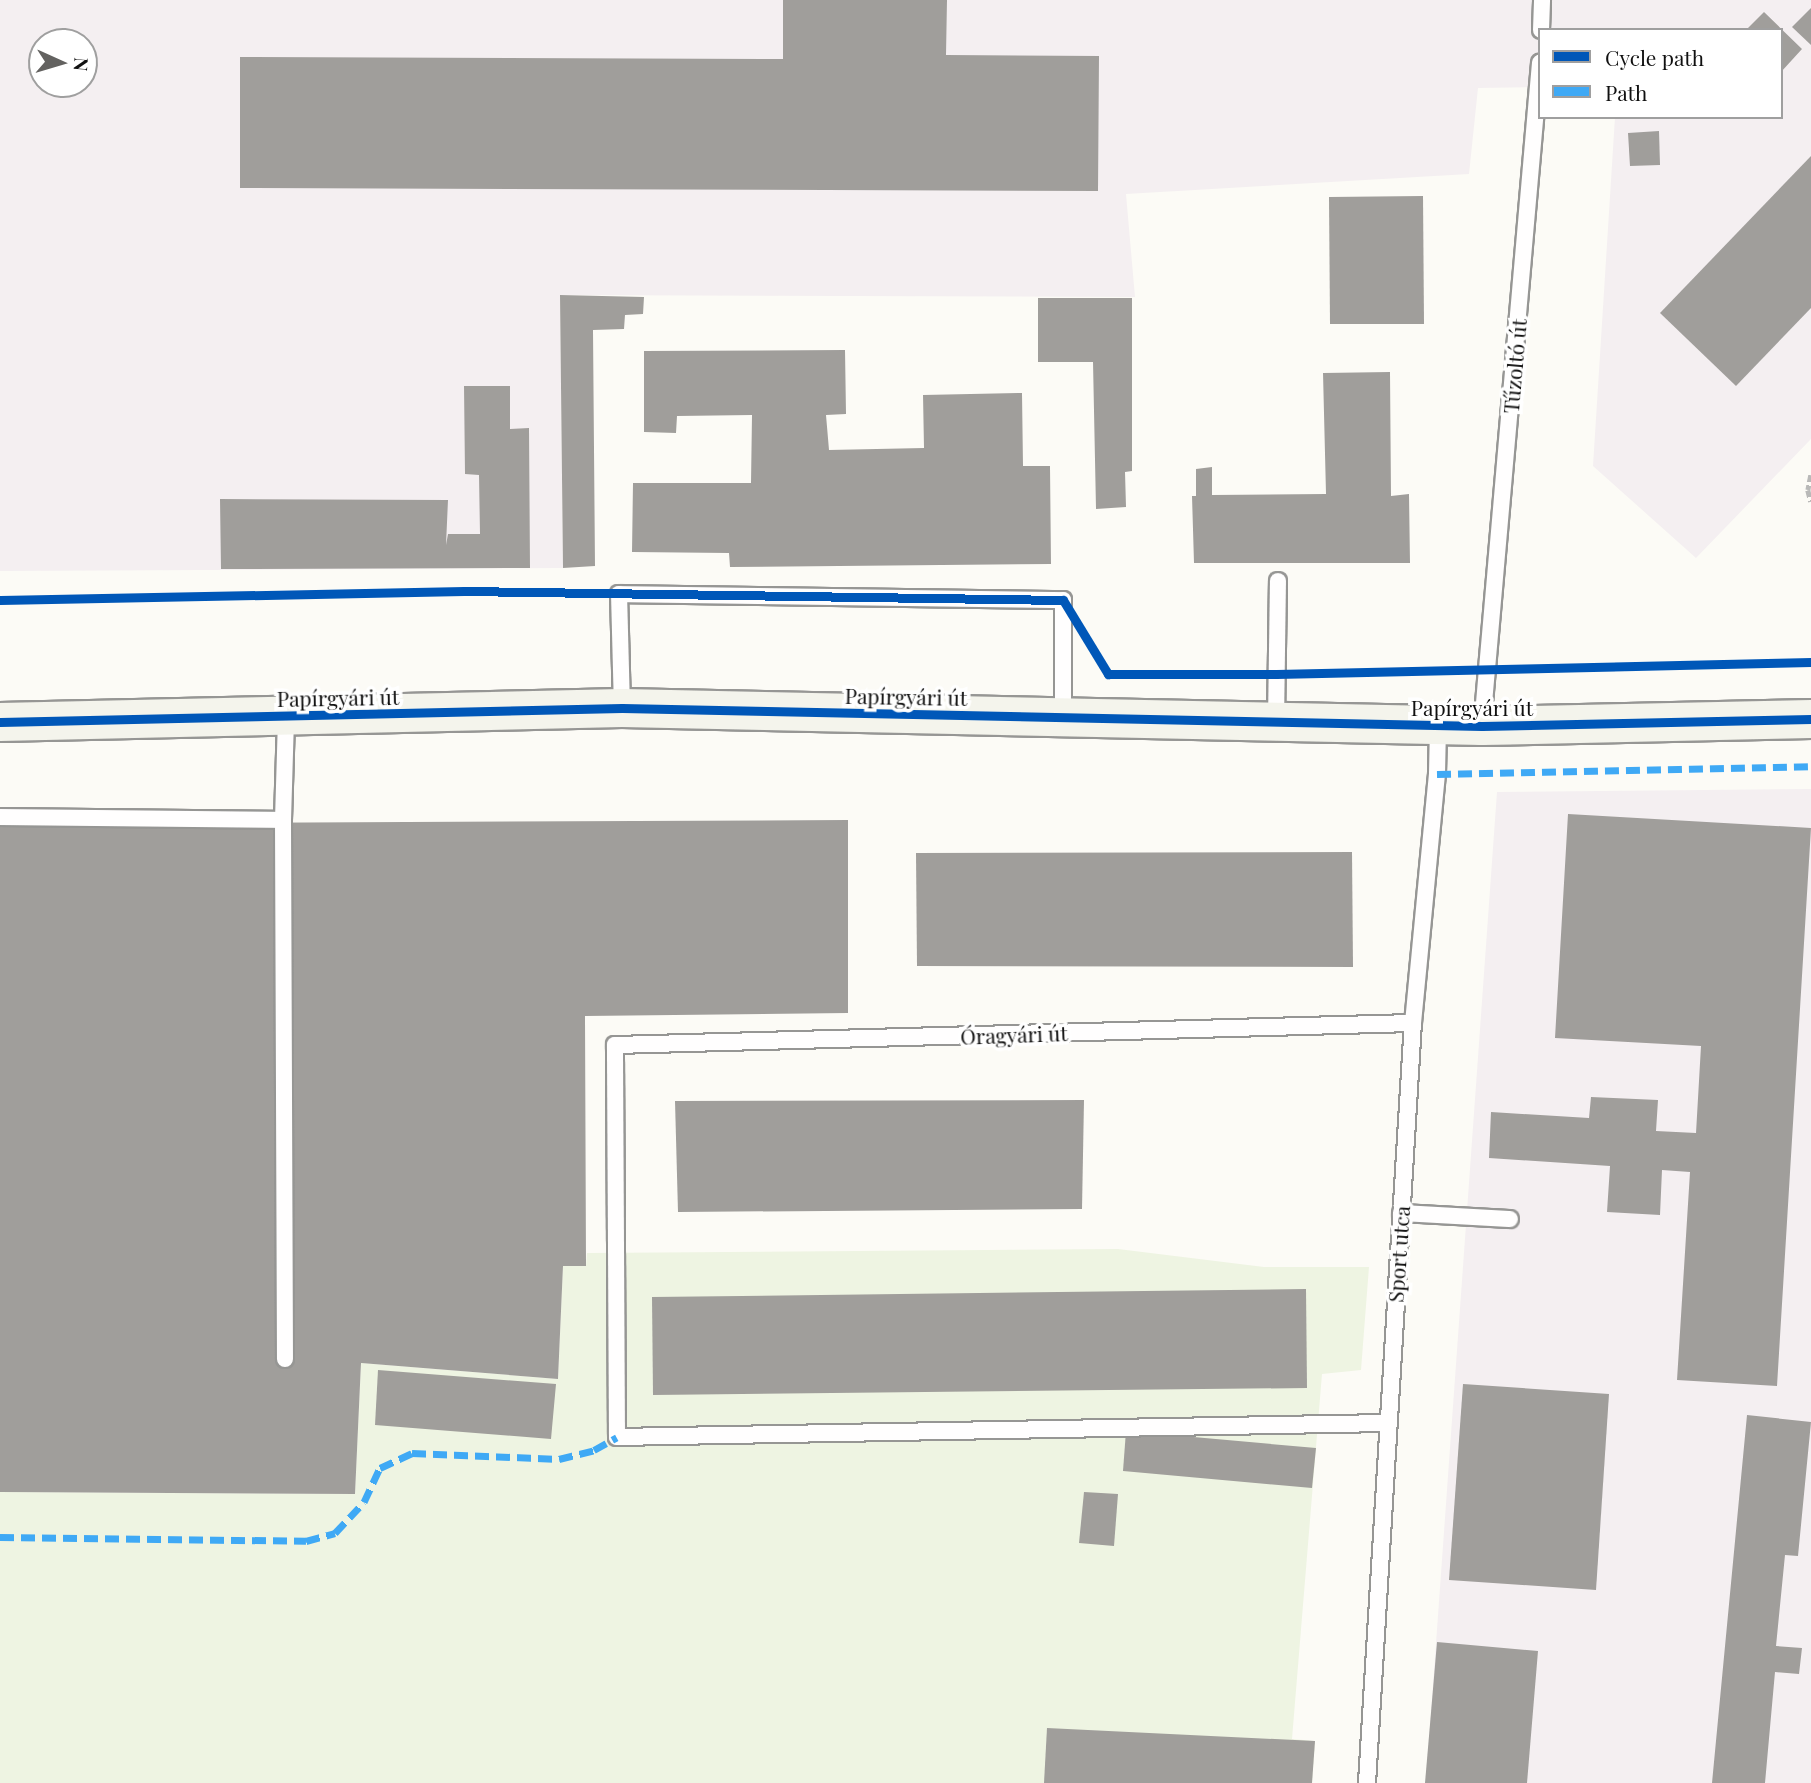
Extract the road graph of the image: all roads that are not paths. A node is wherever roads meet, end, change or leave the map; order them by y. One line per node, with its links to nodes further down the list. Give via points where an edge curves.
1 (1542, 0): 2 (lane)
2 (1541, 28)
3 (1538, 86): 12 (lane, Tűzoltó út)
4 (1278, 581): 10 (lane)
5 (622, 708): 6 (street, Papírgyári út); 7 (street, Papírgyári út); 7 (lane, via 619,594 1063,600)
6 (286, 716): 9 (street, Papírgyári út); 14 (lane)
7 (1063, 716): 10 (street, Papírgyári út)
8 (1811, 719): 12 (street, Papírgyári út)
9 (0, 722)
10 (1276, 722): 11 (street, Papírgyári út)
11 (1438, 726): 12 (street, Papírgyári út); 15 (lane, Sport utca)
12 (1482, 726)
13 (0, 817): 14 (lane)
14 (282, 820): 18 (lane)
15 (1413, 1023): 16 (lane, Sport utca); 19 (lane, Óragyári út, via 615,1045 617,1437)
16 (1401, 1213): 17 (lane); 19 (lane, Sport utca)
17 (1510, 1219)
18 (285, 1359)
19 (1387, 1423): 20 (lane, Sport utca)
20 (1367, 1783)

